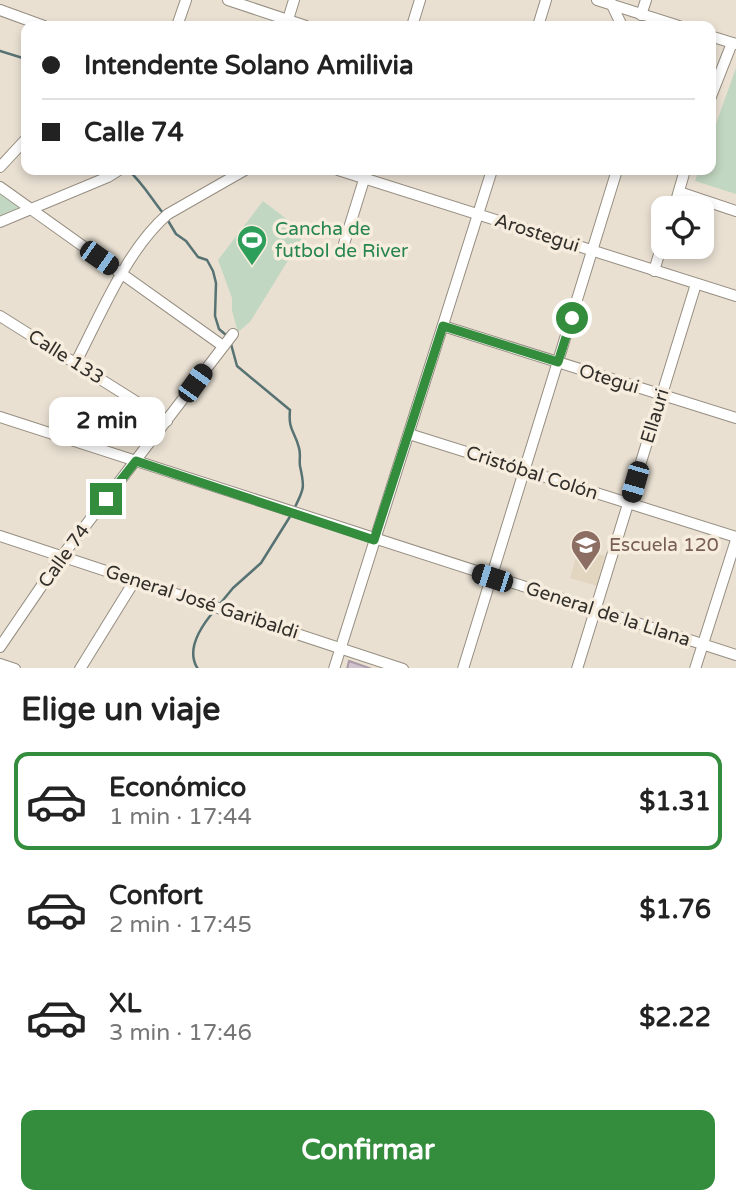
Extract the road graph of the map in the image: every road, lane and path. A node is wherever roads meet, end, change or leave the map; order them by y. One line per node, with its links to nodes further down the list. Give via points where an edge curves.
1 (6, 0): 10 (street)
2 (186, 0): 13 (street)
3 (228, 0): 14 (street)
4 (294, 0): 15 (street)
5 (420, 0): 16 (street)
6 (546, 0): 17 (street)
7 (597, 0): 9 (street)
8 (646, 0): 11 (street)
9 (611, 3): 11 (street); 18 (street)
10 (0, 8): 12 (street)
11 (641, 15): 19 (street)
12 (32, 21)
13 (179, 21)
14 (281, 21)
15 (287, 21)
16 (414, 21)
17 (540, 21)
18 (619, 21)
19 (655, 21)
20 (716, 38): 21 (street)
21 (734, 44): 22 (street)
22 (716, 85)
23 (21, 144): 24 (street)
24 (0, 167)
25 (111, 175): 35 (street)
26 (236, 175): 43 (street, via 168,214)
27 (365, 175): 39 (street)
28 (371, 175): 37 (street, Arostegui)
29 (490, 175): 37 (street)
30 (615, 175): 40 (street)
31 (684, 175): 33 (street)
32 (0, 187): 35 (street)
33 (679, 192): 34 (street); 36 (street)
34 (678, 196)
35 (31, 210): 38 (street); 43 (street)
36 (736, 211)
37 (478, 214): 40 (street, Arostegui); 47 (street)
38 (0, 222)
39 (344, 244)
40 (592, 251): 42 (street, Arostegui); 49 (street)
41 (658, 259): 42 (street)
42 (654, 271): 44 (street, Arostegui)
43 (122, 274): 48 (street); 53 (street, Calle 74, via 228,340)
44 (696, 284): 45 (street, Arostegui); 50 (street, Ellauri)
45 (735, 292)
46 (0, 316): 48 (street, Calle 133)
47 (443, 326): 49 (street, Otegui); 54 (street)
48 (76, 362): 53 (street, Calle 133)
49 (558, 362): 50 (street, Otegui); 56 (street)
50 (662, 395): 52 (street, Otegui); 57 (street, Ellauri)
51 (0, 417): 55 (street, General de la Llana)
52 (736, 418)
53 (167, 421): 55 (street, Calle 74)
54 (409, 434): 56 (street, Cristóbal Colón); 60 (street)
55 (136, 461): 60 (street, General de la Llana); 61 (street, Calle 74)
56 (524, 471): 57 (street, Cristóbal Colón); 62 (street)
57 (629, 504): 59 (street, Cristóbal Colón); 64 (street, Ellauri)
58 (0, 536): 61 (street, General José Garibaldi)
59 (736, 538): 65 (street)
60 (374, 540): 62 (street, General de la Llana); 67 (street)
61 (62, 556): 63 (street, General José Garibaldi); 66 (street, Calle 74)
62 (492, 578): 64 (street, General de la Llana); 74 (street)
63 (135, 580): 67 (street, General José Garibaldi); 71 (street)
64 (595, 610): 65 (street, General de la Llana); 75 (street, Ellauri)
65 (703, 645): 68 (street, General de la Llana); 76 (street)
66 (0, 647)
67 (341, 647): 72 (street); 73 (street, General José Garibaldi)
68 (736, 655)
69 (0, 664): 70 (street)
70 (15, 668)
71 (80, 668)
72 (334, 668)
73 (403, 668)
74 (463, 668)
75 (577, 668)
76 (695, 668)

